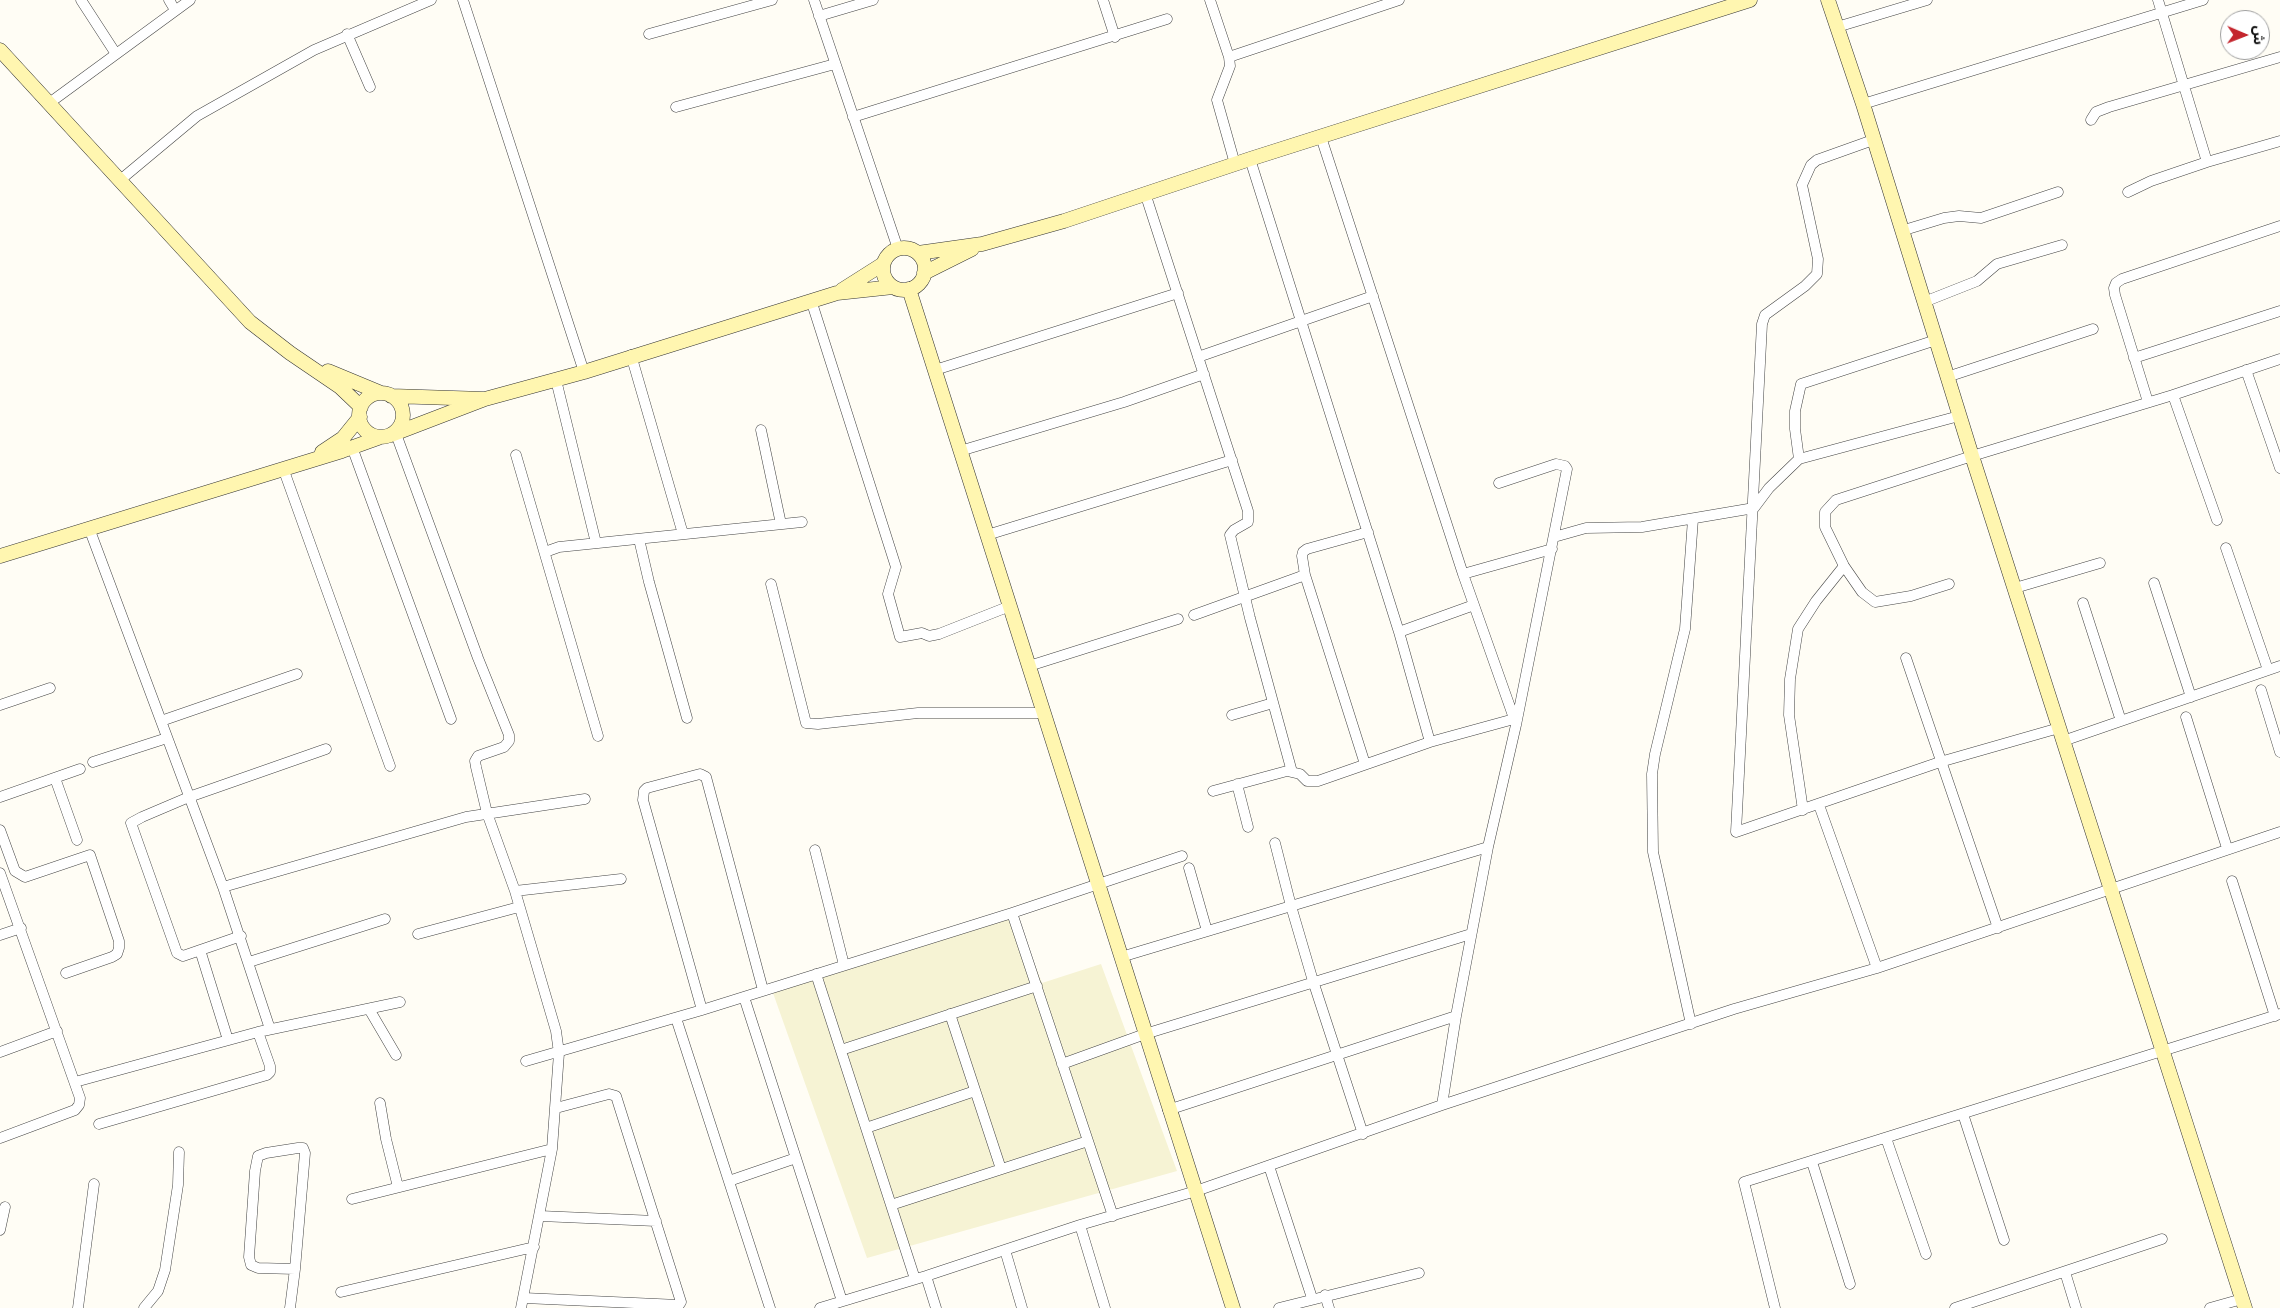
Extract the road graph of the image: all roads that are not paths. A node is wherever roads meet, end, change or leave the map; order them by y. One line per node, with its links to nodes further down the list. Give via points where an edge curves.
1 (81, 0): 26 (street)
2 (169, 0): 17 (street)
3 (190, 0): 17 (street)
4 (431, 0): 22 (street)
5 (463, 0): 73 (street)
6 (772, 0): 23 (street)
7 (814, 0): 19 (street)
8 (873, 0): 19 (street)
9 (1103, 0): 24 (street)
10 (1210, 0): 27 (street)
11 (1399, 0): 27 (street)
12 (1750, 0): 37 (street)
13 (1828, 0): 21 (street)
14 (1927, 0): 21 (street)
15 (2158, 0): 18 (street)
16 (2203, 0): 18 (street)
17 (175, 10): 26 (street)
18 (2162, 13): 30 (street); 33 (street)
19 (819, 16): 29 (street)
20 (1167, 19): 24 (street)
21 (1837, 27): 33 (street)
22 (347, 34): 31 (street); 43 (street, via 197,116)
23 (649, 34)
24 (1115, 37): 35 (street)
25 (0, 50): 32 (street)
26 (116, 54): 32 (street)
27 (1229, 57): 42 (street, via 1230,66 1217,100)
28 (2280, 57): 30 (street)
29 (835, 64): 34 (street); 35 (street)
30 (2184, 85): 36 (street, via 2109,107 2096,112); 41 (street)
31 (370, 87)
32 (48, 104): 43 (street)
33 (1863, 104): 38 (street)
34 (676, 107)
35 (853, 117): 51 (street)
36 (2091, 120)
37 (1321, 137): 40 (street); 59 (street)
38 (1873, 140): 48 (street); 95 (street, via 1817,160 1802,185 1818,269 1805,286 1765,315 1762,324)
39 (2280, 141): 41 (street)
40 (1250, 159): 42 (street); 63 (street)
41 (2207, 162): 45 (street)
42 (1234, 164): 46 (street)
43 (119, 181): 70 (street, via 250,322)
44 (2058, 192): 48 (street, via 1981,218 1944,218)
45 (2128, 192)
46 (1145, 193): 49 (street); 58 (street)
47 (2280, 226): 68 (street, via 2116,283 2115,295)
48 (1902, 231): 61 (street)
49 (982, 244): 52 (street); 54 (street)
50 (2062, 245): 61 (street, via 1997,264 1977,281)
51 (898, 249): 52 (street); 53 (street, via 887,257)
52 (918, 253): 54 (street)
53 (884, 264): 55 (street, via 884,277); 57 (street)
54 (924, 273): 56 (street, via 921,280)
55 (893, 287): 56 (street); 57 (street)
56 (909, 289): 71 (street)
57 (837, 293): 60 (street)
58 (1178, 293): 67 (street); 71 (street)
59 (1373, 296): 63 (street); 113 (street)
60 (811, 300): 66 (street); 122 (street, via 896,567 888,594 900,637 939,634)
61 (1924, 302): 65 (street)
62 (2280, 311): 68 (street)
63 (1301, 321): 67 (street); 101 (street)
64 (2093, 329): 75 (street)
65 (1936, 340): 75 (street); 89 (street, via 1801,384 1795,411)
66 (631, 355): 73 (street); 102 (street)
67 (1198, 357): 74 (street)
68 (2134, 358): 80 (street)
69 (2280, 359): 72 (street)
70 (309, 364): 77 (street); 81 (street, via 347,392)
71 (935, 370): 86 (street)
72 (2246, 370): 78 (street); 93 (street)
73 (584, 372): 76 (street)
74 (1204, 374): 86 (street, via 1124,402); 90 (street)
75 (1947, 377): 82 (street)
76 (556, 380): 79 (street); 106 (street)
77 (386, 394): 79 (street); 81 (street, via 371,396); 84 (street, via 401,406 403,415 401,425)
78 (2173, 394): 80 (street); 97 (street)
79 (484, 400): 84 (street)
80 (2148, 402): 88 (street)
81 (360, 412): 84 (street, via 366,431); 91 (street, via 343,438)
82 (1959, 416): 88 (street); 89 (street)
83 (761, 430): 99 (street)
84 (389, 435): 85 (street); 164 (street, via 509,735 504,747 483,754 475,761)
85 (352, 447): 91 (street); 140 (street)
86 (960, 451): 103 (street)
87 (516, 455): 109 (street)
88 (1972, 456): 112 (street, via 1836,500 1825,512 1825,527); 118 (street)
89 (1799, 459): 95 (street)
90 (1232, 460): 103 (street); 119 (street, via 1249,516 1248,522 1230,535)
91 (306, 461): 92 (street)
92 (283, 468): 100 (street); 153 (street)
93 (2280, 468)
94 (1500, 482): 104 (street, via 1556,464 1565,466)
95 (1754, 508): 96 (street); 163 (street, via 1736,832)
96 (1693, 519): 104 (street, via 1642,527 1586,528); 211 (street, via 1685,629 1652,774 1653,852)
97 (2217, 520)
98 (802, 522): 99 (street)
99 (781, 524): 102 (street)
100 (89, 528): 110 (street); 142 (street)
101 (1368, 532): 114 (street, via 1303,552); 125 (street)
102 (683, 534): 105 (street)
103 (987, 536): 122 (street)
104 (1554, 537): 108 (street)
105 (639, 538): 106 (street); 139 (street)
106 (596, 544): 109 (street)
107 (2226, 548): 129 (street)
108 (1552, 549): 113 (street); 143 (street)
109 (545, 552): 145 (street)
110 (0, 556)
111 (2100, 563): 118 (street)
112 (1844, 566): 117 (street, via 1862,592 1875,602 1911,596); 163 (street, via 1798,629 1790,679 1789,716)
113 (1463, 574): 121 (street)
114 (1305, 575): 119 (street); 152 (street)
115 (2154, 583): 133 (street)
116 (771, 584): 136 (street, via 806,722 818,724 918,713)
117 (1949, 584)
118 (2015, 588): 144 (street)
119 (1245, 598): 123 (street); 134 (street)
120 (2084, 603): 141 (street)
121 (1474, 605): 125 (street); 143 (street)
122 (1010, 606): 127 (street)
123 (1194, 615)
124 (1178, 618): 127 (street)
125 (1399, 632): 147 (street)
126 (1906, 658): 151 (street)
127 (1029, 666): 136 (street)
128 (2280, 666): 129 (street)
129 (2268, 670): 133 (street)
130 (297, 674): 142 (street)
131 (50, 688): 135 (street)
132 (2261, 690): 149 (street)
133 (2191, 697): 141 (street)
134 (1273, 703): 137 (street); 155 (street)
135 (0, 705)
136 (1044, 713): 178 (street)
137 (1232, 716)
138 (2186, 717): 171 (street)
139 (687, 718)
140 (451, 719)
141 (2121, 721): 144 (street)
142 (161, 722): 146 (street)
143 (1515, 722): 147 (street); 170 (street)
144 (2061, 734): 151 (street); 180 (street)
145 (598, 736)
146 (167, 738): 150 (street); 160 (street)
147 (1430, 742): 152 (street)
148 (326, 749): 160 (street)
149 (2280, 752)
150 (93, 762)
151 (1940, 762): 162 (street); 187 (street)
152 (1365, 764): 155 (street, via 1312,782)
153 (390, 766)
154 (80, 769): 156 (street)
155 (1292, 772): 157 (street)
156 (55, 778): 159 (street); 168 (street)
157 (1238, 784): 158 (street); 165 (street)
158 (1212, 791)
159 (0, 797)
160 (189, 797): 179 (street); 193 (street, via 131,824 177,953 183,956)
161 (585, 799): 164 (street)
162 (1819, 805): 163 (street); 197 (street)
163 (1803, 810)
164 (487, 813): 179 (street); 181 (street)
165 (1248, 827)
166 (0, 830): 198 (street, via 15,871 25,877 90,855 120,948 112,958)
167 (2280, 832): 171 (street)
168 (77, 840)
169 (1276, 844): 182 (street)
170 (1488, 847): 182 (street); 190 (street)
171 (2227, 848): 180 (street)
172 (815, 850): 196 (street)
173 (1182, 856): 178 (street)
174 (1189, 868): 188 (street)
175 (0, 873): 186 (street)
176 (621, 879): 181 (street)
177 (2232, 881): 208 (street)
178 (1099, 884): 184 (street); 194 (street)
179 (223, 887): 192 (street)
180 (2110, 888): 187 (street); 219 (street)
181 (515, 891): 183 (street)
182 (1291, 906): 188 (street); 200 (street)
183 (519, 907): 189 (street); 220 (street)
184 (1012, 913): 196 (street); 201 (street)
185 (385, 919): 195 (street)
186 (21, 928): 191 (street); 213 (street)
187 (1998, 928): 197 (street)
188 (1207, 931): 194 (street)
189 (418, 934)
190 (1471, 934): 200 (street); 209 (street)
191 (0, 935)
192 (241, 936): 193 (street); 195 (street)
193 (200, 950): 216 (street)
194 (1121, 957): 215 (street)
195 (249, 962): 212 (street)
196 (844, 965): 199 (street)
197 (1877, 968): 211 (street)
198 (66, 973)
199 (816, 974): 202 (street); 217 (street)
200 (1314, 981): 215 (street); 222 (street)
201 (1037, 986): 207 (street); 224 (street)
202 (764, 990): 203 (street); 206 (street, via 706,777 700,774 647,788 643,800)
203 (744, 997): 206 (street); 240 (street)
204 (400, 1002): 205 (street)
205 (369, 1009): 212 (street); 221 (street)
206 (702, 1010): 210 (street)
207 (950, 1014): 217 (street); 226 (street)
208 (2277, 1015): 219 (street)
209 (1456, 1016): 222 (street); 228 (street)
210 (676, 1018): 220 (street); 244 (street)
211 (1691, 1024): 228 (street)
212 (270, 1029): 214 (street)
213 (57, 1031): 218 (street); 225 (street)
214 (258, 1032): 216 (street); 232 (street, via 270,1066 267,1075)
215 (1145, 1034): 224 (street); 230 (street)
216 (228, 1040): 225 (street)
217 (841, 1050): 233 (street)
218 (0, 1052)
219 (2162, 1052): 231 (street); 272 (street)
220 (560, 1053): 223 (street); 229 (street)
221 (396, 1055)
222 (1338, 1055): 230 (street); 234 (street)
223 (526, 1061)
224 (1062, 1064): 237 (street)
225 (75, 1082): 235 (street, via 80,1098 75,1110)
226 (975, 1091): 233 (street); 243 (street)
227 (380, 1103): 246 (street)
228 (1442, 1105): 234 (street)
229 (556, 1108): 238 (street); 253 (street, via 609,1094 616,1096)
230 (1168, 1110): 247 (street)
231 (1963, 1114): 236 (street); 257 (street)
232 (98, 1124)
233 (866, 1128): 249 (street)
234 (1362, 1134): 242 (street)
235 (0, 1138)
236 (1886, 1138): 241 (street); 260 (street)
237 (1088, 1141): 243 (street); 252 (street)
238 (552, 1149): 246 (street); 251 (street)
239 (179, 1152): 274 (street, via 178,1185 165,1270 158,1291)
240 (796, 1158): 244 (street); 270 (street)
241 (1812, 1162): 266 (street); 284 (street, via 1744,1182)
242 (1269, 1166): 247 (street); 269 (street)
243 (1001, 1169): 249 (street)
244 (729, 1181): 276 (street)
245 (94, 1184): 273 (street)
246 (398, 1187): 248 (street)
247 (1196, 1191): 252 (street); 281 (street)
248 (352, 1199)
249 (891, 1205): 265 (street)
250 (5, 1207): 255 (street)
251 (540, 1216): 253 (street); 258 (street)
252 (1113, 1216): 254 (street)
253 (656, 1221): 271 (street, via 680,1298 679,1305)
254 (1080, 1225): 259 (street); 280 (street)
255 (0, 1230)
256 (2162, 1239): 262 (street)
257 (2004, 1240)
258 (534, 1247): 267 (street); 271 (street)
259 (1005, 1250): 264 (street); 279 (street)
260 (1926, 1254)
261 (295, 1269): 261 (street, via 305,1153 303,1148 258,1156 249,1257 251,1265 258,1268); 275 (street)
262 (2065, 1272): 285 (street); 286 (street)
263 (1420, 1273): 268 (street)
264 (926, 1276): 265 (street); 278 (street)
265 (915, 1280): 270 (street)
266 (1850, 1284)
267 (341, 1292)
268 (1325, 1295): 269 (street); 283 (street)
269 (1312, 1298): 282 (street)
270 (842, 1302): 277 (street)
271 (523, 1303)
272 (2244, 1304): 287 (street)
273 (78, 1308)
274 (144, 1308)
275 (290, 1308)
276 (770, 1308)
277 (820, 1308)
278 (936, 1308)
279 (1022, 1308)
280 (1105, 1308)
281 (1233, 1308)
282 (1278, 1308)
283 (1329, 1308)
284 (1775, 1308)
285 (1955, 1308)
286 (2076, 1308)
287 (2210, 1308)

